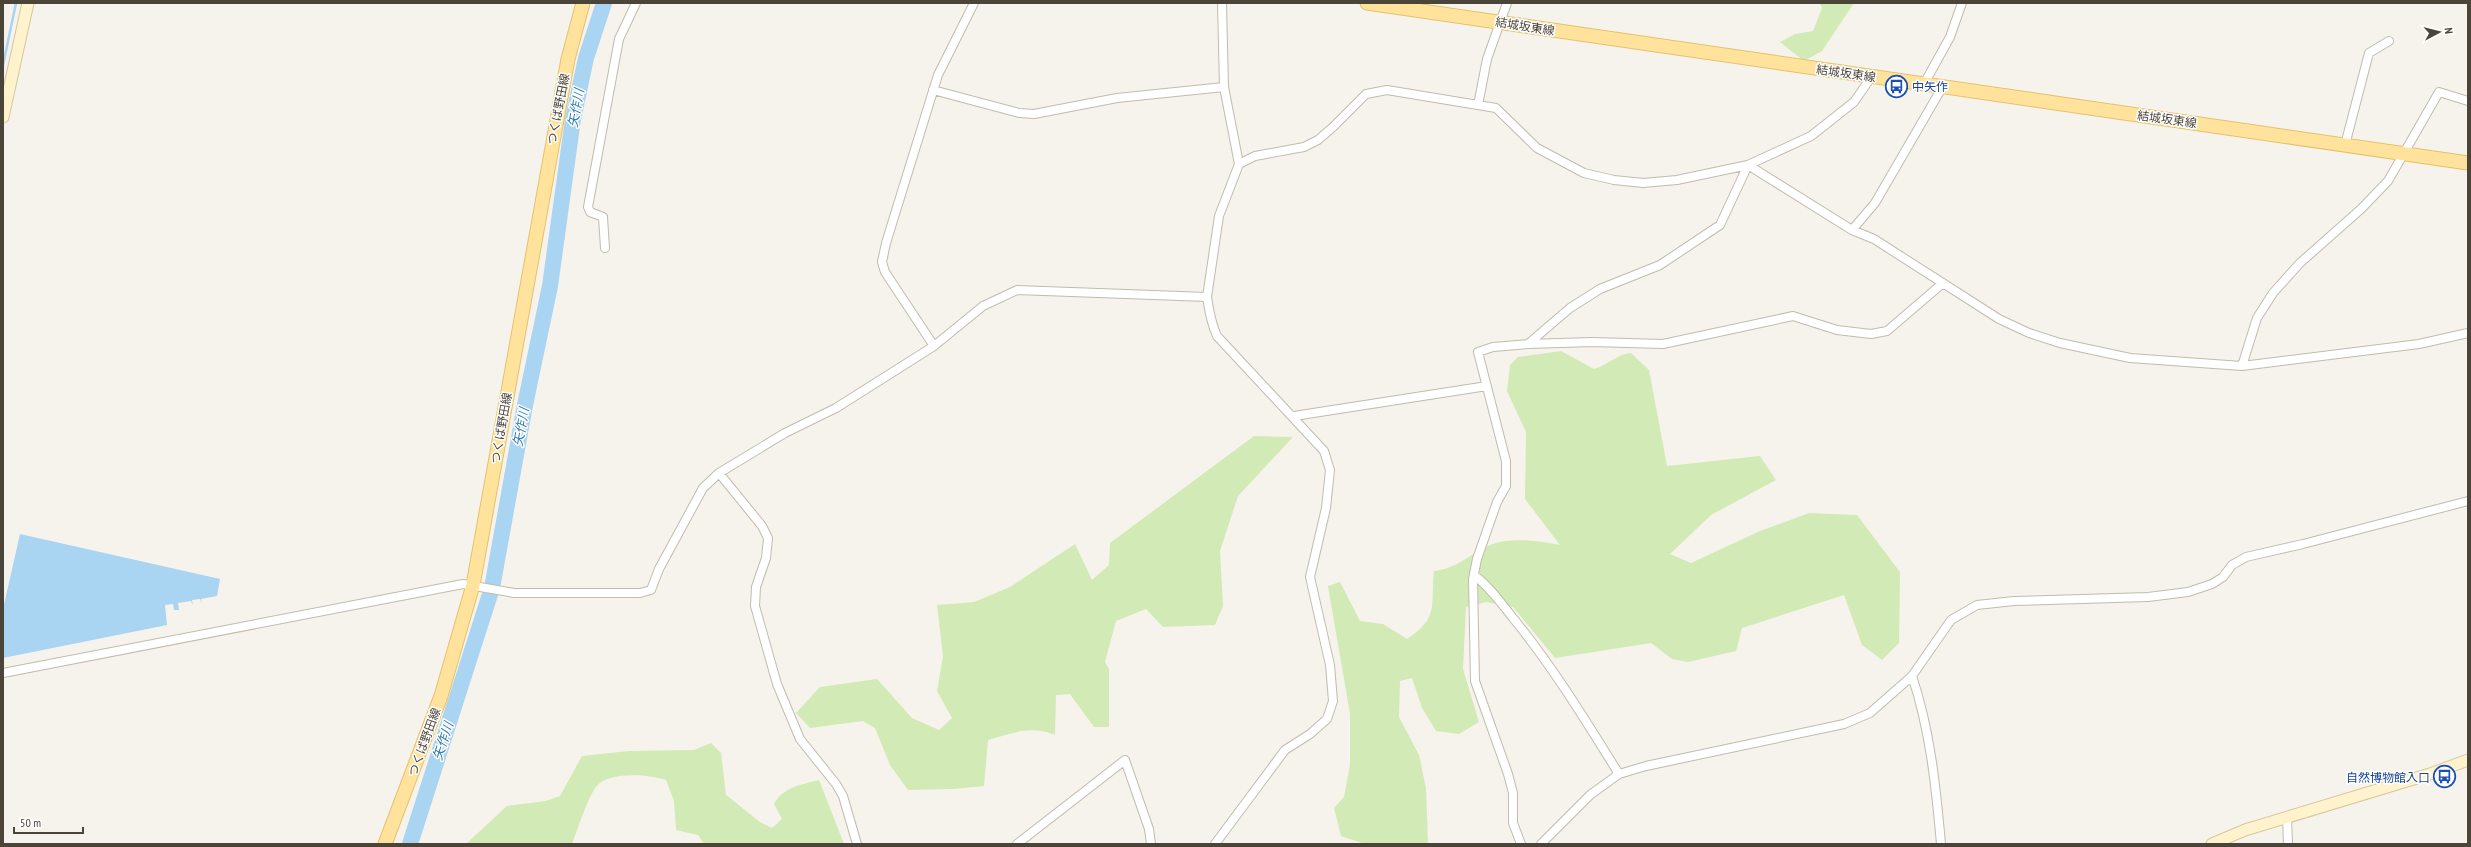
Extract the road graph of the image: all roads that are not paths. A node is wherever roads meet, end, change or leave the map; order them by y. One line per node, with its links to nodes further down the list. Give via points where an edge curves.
1 (28, 3): 18 (street)
2 (582, 3): 37 (main road, つくば野田線, via 566,66)
3 (636, 3): 25 (street, via 619,39 588,207 590,212 603,218)
4 (974, 3): 15 (street, via 942,65)
5 (1222, 3): 14 (street)
6 (1367, 3): 9 (main road, 結城坂東線)
7 (1506, 3): 9 (street)
8 (1962, 3): 12 (street, via 1950,37)
9 (1499, 22): 11 (main road, 結城坂東線); 17 (street, via 1487,59)
10 (2390, 41): 19 (street, via 2369,53)
11 (1872, 76): 12 (main road, 結城坂東線); 23 (street, via 1854,102 1811,136)
12 (1924, 84): 13 (main road, 結城坂東線)
13 (1943, 86): 19 (main road, 結城坂東線); 24 (street, via 1875,203)
14 (1224, 87): 15 (street, via 1117,98 1034,114 1019,113); 22 (street)
15 (933, 90): 30 (street, via 882,262 884,272)
16 (2468, 101): 20 (street, via 2439,92)
17 (1478, 105): 22 (street, via 1387,90 1366,94 1318,140 1304,147 1256,156); 23 (street, via 1496,108 1537,148 1584,173 1614,180 1643,183 1676,180)
18 (3, 117)
19 (2345, 145): 20 (main road, 結城坂東線)
20 (2403, 154): 21 (main road, 結城坂東線); 31 (street, via 2388,181 2361,209 2300,263 2273,293 2257,318)
21 (2468, 163)
22 (1239, 164): 27 (street, via 1219,216)
23 (1748, 166): 24 (street); 29 (street, via 1720,225 1660,265 1600,289 1570,308)
24 (1852, 230): 26 (street, via 1874,240)
25 (606, 248)
26 (1943, 283): 29 (street, via 1887,331 1871,334 1838,330 1793,316 1663,344); 31 (street, via 1999,320 2060,343 2130,358)
27 (1207, 297): 30 (street, via 1017,290 983,306); 33 (street, via 1212,325 1217,336 1273,398)
28 (2468, 333): 31 (street, via 2419,344)
29 (1528, 344): 32 (street, via 1494,347 1478,352)
30 (934, 346): 34 (street, via 836,408 785,433)
31 (2242, 366)
32 (1487, 386): 33 (street); 36 (street, via 1506,461 1506,486 1497,502 1477,559)
33 (1294, 416): 47 (street, via 1324,451 1330,470 1326,508 1310,577 1330,665 1333,701 1327,718 1310,734 1285,750)
34 (719, 473): 37 (street, via 703,488 659,569 651,590 640,593 530,594); 44 (street, via 762,526 768,538 766,558 756,587 755,606 777,684 800,739 843,796)
35 (2468, 501): 39 (street, via 2246,556 2212,584 2188,592 2148,597 2014,601 1977,605 1950,620)
36 (1475, 576): 41 (street, via 1484,583 1527,634); 48 (street, via 1475,681 1508,774 1513,793 1513,823)
37 (477, 586): 38 (street, via 463,584 397,596); 43 (main road, つくば野田線, via 441,696)
38 (3, 673)
39 (1912, 676): 41 (street, via 1870,713 1844,724); 50 (street, via 1922,704 1931,753)
40 (2468, 760): 42 (street)
41 (1619, 774): 49 (street, via 1590,795)
42 (2287, 817): 51 (street); 52 (street)
43 (385, 844)
44 (857, 844)
45 (1017, 844): 46 (street, via 1125,760 1149,829)
46 (1151, 844)
47 (1215, 844)
48 (1521, 844)
49 (1541, 844)
50 (1941, 844)
51 (2212, 844)
52 (2288, 844)

